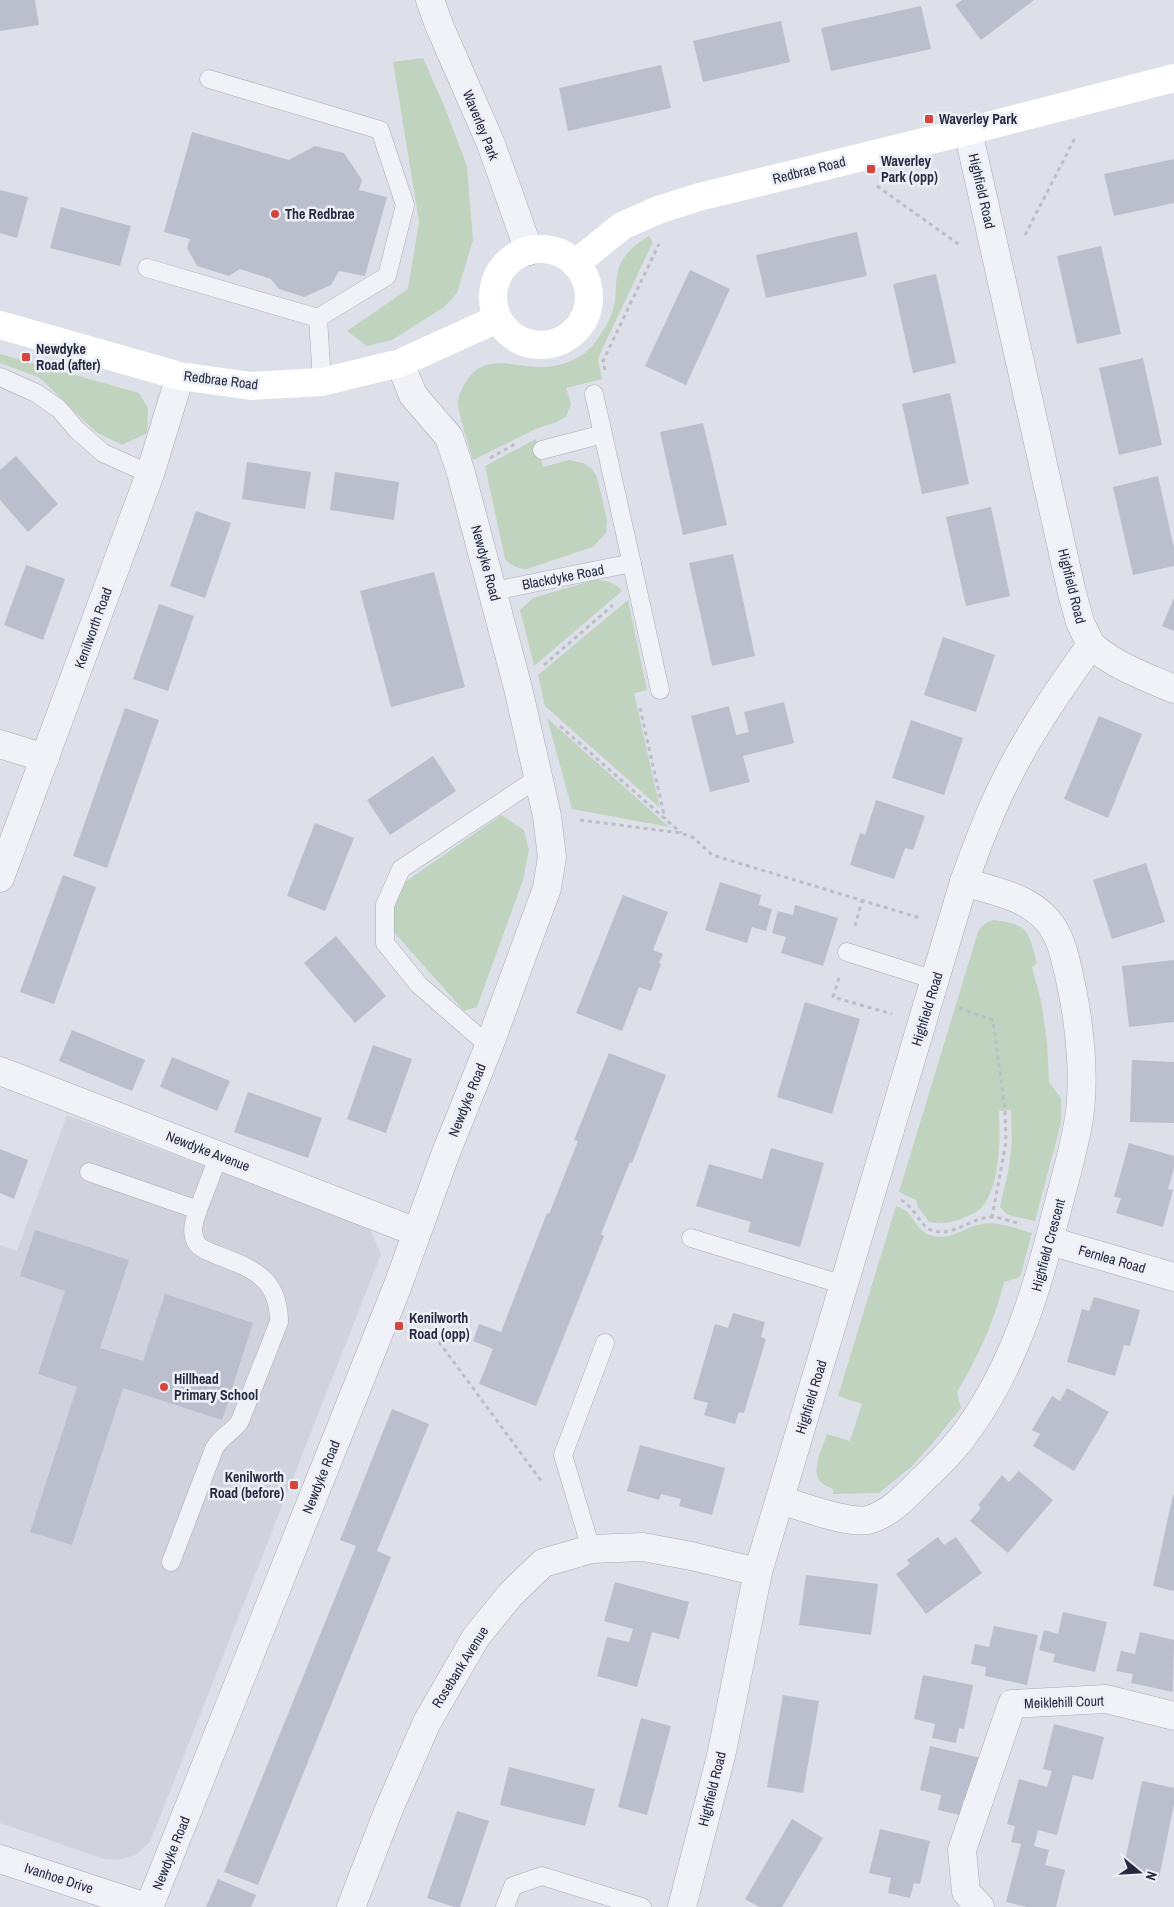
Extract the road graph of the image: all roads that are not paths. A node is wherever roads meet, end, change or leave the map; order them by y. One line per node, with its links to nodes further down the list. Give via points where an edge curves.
1 (430, 0): 5 (street, Waverley Park, via 490,144)
2 (1174, 78): 4 (street, Redbrae Road)
3 (209, 79): 8 (lane, via 380,130 405,205 387,276)
4 (968, 131): 6 (street, Redbrae Road, via 699,197 622,226); 21 (street, Highfield Road, via 1072,593)
5 (529, 250): 6 (street, via 563,254); 9 (street, via 501,269 494,287)
6 (575, 264): 9 (street, via 585,278 589,295 586,312 578,328 565,339 531,344 515,337)
7 (147, 268): 8 (lane)
8 (318, 318): 14 (lane)
9 (497, 320): 11 (street, Redbrae Road)
10 (0, 325): 12 (street, Redbrae Road)
11 (400, 363): 14 (street, Redbrae Road); 20 (street, Newdyke Road, via 413,395 449,437)
12 (180, 376): 14 (street, Redbrae Road, via 251,386); 18 (street, Kenilworth Road)
13 (0, 377): 18 (lane, via 36,393 59,409 103,453)
14 (322, 382)
15 (594, 394): 16 (lane)
16 (603, 434): 17 (lane); 19 (lane)
17 (542, 450)
18 (150, 474): 25 (street, Kenilworth Road)
19 (632, 563): 20 (lane, Blackdyke Road); 23 (lane)
20 (494, 590): 26 (street, Newdyke Road)
21 (1091, 645): 22 (street, via 1118,665); 28 (street, Highfield Road, via 1031,734 1006,779)
22 (1174, 689)
23 (660, 690)
24 (0, 744): 25 (street)
25 (45, 758): 27 (street, Kenilworth Road)
26 (538, 778): 31 (street, Newdyke Road, via 552,857 547,888); 31 (lane, Newdyke Road, via 401,870 385,905 385,943 419,985)
27 (0, 878)
28 (964, 882): 30 (street, Highfield Road); 37 (street, Highfield Crescent, via 1034,906 1050,922 1065,960 1077,1024 1081,1090 1073,1149)
29 (847, 952): 30 (lane)
30 (933, 989): 40 (street, Highfield Road)
31 (489, 1046): 36 (street, Newdyke Road)
32 (0, 1071): 33 (street, Newdyke Avenue)
33 (219, 1155): 35 (lane); 36 (street, Newdyke Avenue)
34 (89, 1172): 35 (lane)
35 (198, 1210): 44 (lane, via 194,1229 197,1243 204,1250 262,1276 276,1298 279,1322 240,1421 214,1449)
36 (416, 1232): 48 (street, Newdyke Road, via 398,1285)
37 (1051, 1236): 39 (street, Fernlea Road); 42 (street, Highfield Crescent, via 1033,1300 1014,1350 991,1394 961,1439 907,1495 886,1512 867,1520 846,1519)
38 (691, 1238): 40 (lane)
39 (1174, 1277)
40 (844, 1284): 42 (street, Highfield Road)
41 (605, 1343): 43 (lane, via 563,1455)
42 (780, 1500): 45 (street, Highfield Road)
43 (591, 1549): 45 (street, Rosebank Avenue, via 643,1547); 49 (street, Rosebank Avenue, via 543,1563 510,1595 476,1637 427,1722 389,1809)
44 (172, 1562)
45 (758, 1572): 52 (street, Highfield Road, via 721,1756)
46 (1174, 1716): 53 (street, Meiklehill Court, via 1106,1698 1012,1704 962,1850 966,1892)
47 (0, 1859): 48 (street, Ivanhoe Drive)
48 (147, 1907)
49 (352, 1907)
50 (505, 1907): 51 (lane, via 512,1886 542,1876)
51 (642, 1907)
52 (682, 1907)
53 (980, 1907)

